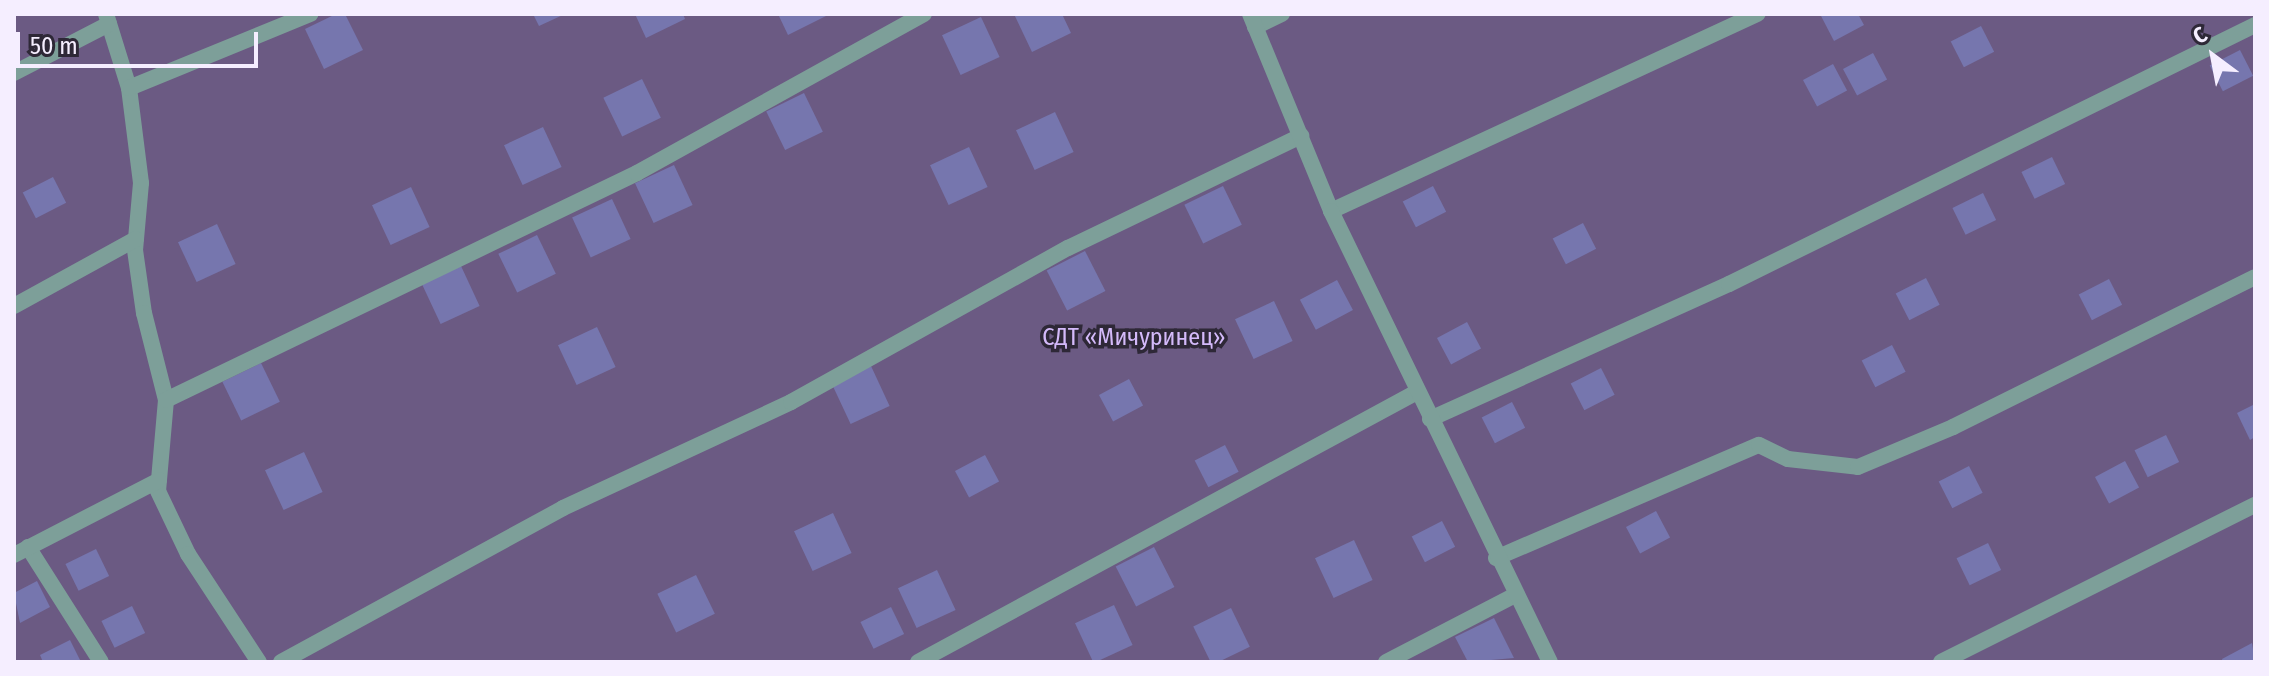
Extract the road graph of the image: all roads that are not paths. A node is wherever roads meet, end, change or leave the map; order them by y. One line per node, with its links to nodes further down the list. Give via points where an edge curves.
1 (310, 14): 9 (street)
2 (924, 14): 16 (street, via 637,173)
3 (1282, 14): 6 (street)
4 (1758, 14): 11 (street)
5 (108, 19): 8 (street); 9 (street)
6 (1252, 21): 10 (street)
7 (2255, 25): 17 (street, via 1729,284)
8 (14, 73)
9 (129, 88): 12 (street, via 141,183)
10 (1301, 136): 11 (street); 25 (street, via 1068,248 791,402 563,508)
11 (1331, 211): 15 (street)
12 (136, 239): 14 (street); 16 (street, via 144,313)
13 (2255, 277): 21 (street, via 1953,427 1858,467 1788,459 1759,445)
14 (14, 306)
15 (1417, 392): 17 (street); 26 (street)
16 (166, 400): 18 (street)
17 (1430, 419): 21 (street)
18 (159, 480): 20 (street); 24 (street, via 158,491 188,554)
19 (2255, 505): 29 (street)
20 (21, 551): 23 (street)
21 (1496, 558): 22 (street)
22 (1515, 595): 27 (street); 28 (street)
23 (101, 662)
24 (259, 662)
25 (281, 662)
26 (918, 662)
27 (1386, 662)
28 (1550, 662)
29 (1941, 662)

